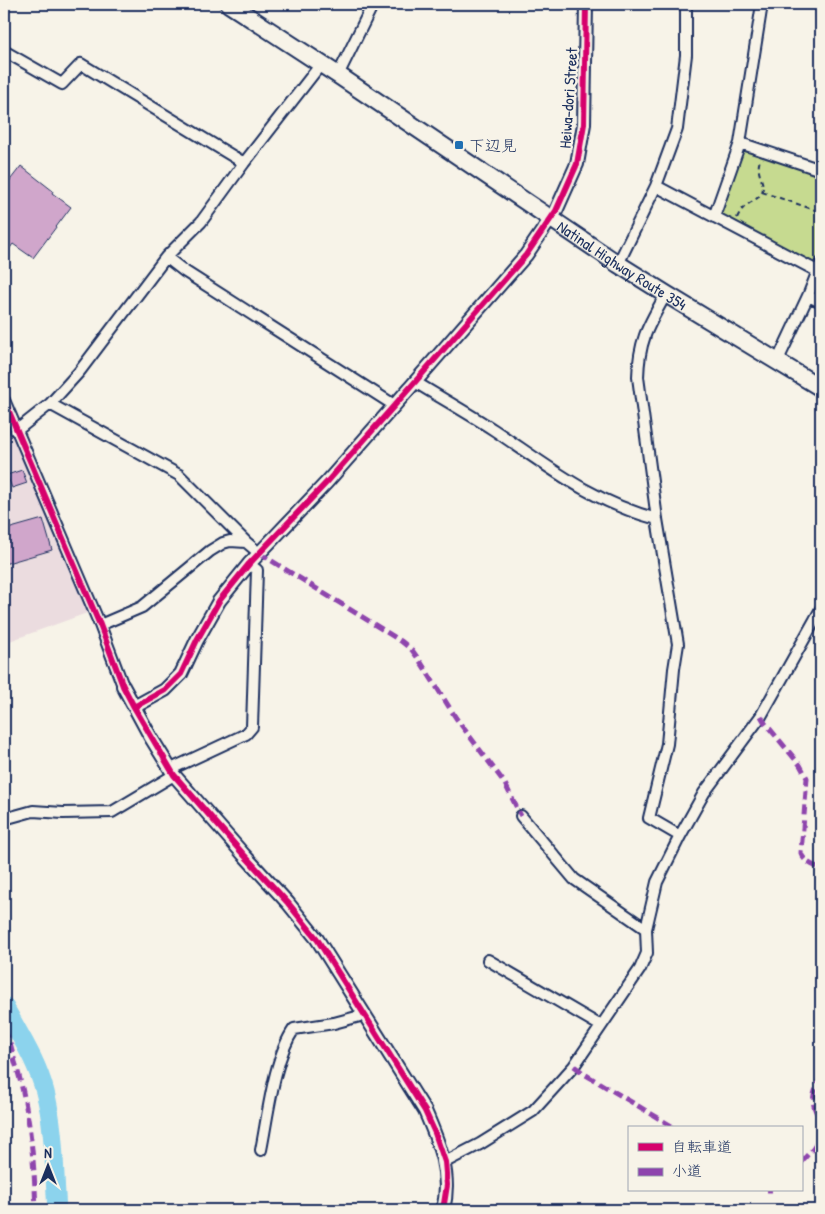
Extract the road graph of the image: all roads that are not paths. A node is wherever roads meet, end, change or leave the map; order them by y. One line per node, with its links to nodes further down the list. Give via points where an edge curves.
1 (229, 4): 7 (highway, Natinal Highway Route 354)
2 (373, 4): 8 (street)
3 (586, 4): 14 (street, Heiwa-dori Street, via 584,124 577,164)
4 (686, 4): 12 (street, via 686,55 677,129)
5 (762, 4): 9 (street)
6 (4, 51): 10 (street, via 62,84 81,64)
7 (321, 64): 8 (highway, Natinal Highway Route 354); 10 (street)
8 (338, 75): 14 (highway, Natinal Highway Route 354)
9 (740, 143): 11 (street); 13 (street)
10 (244, 163): 15 (street, via 201,222)
11 (821, 170)
12 (656, 186): 13 (street); 16 (street)
13 (714, 216): 17 (street)
14 (551, 217): 16 (highway, Natinal Highway Route 354); 22 (street, Heiwa-dori Street, via 526,255)
15 (166, 257): 25 (street, via 79,372); 26 (street, via 184,272)
16 (618, 264): 18 (highway, Natinal Highway Route 354)
17 (820, 268): 19 (street)
18 (666, 294): 21 (highway, Natinal Highway Route 354); 28 (street, via 642,341 638,356)
19 (808, 296): 20 (street); 21 (street)
20 (821, 302)
21 (777, 362): 23 (highway, Natinal Highway Route 354)
22 (415, 382): 26 (street, Heiwa-dori Street); 28 (street, via 585,492)
23 (821, 388)
24 (4, 400): 27 (street)
25 (50, 404): 27 (street); 29 (street, via 178,475)
26 (394, 405): 30 (street, Heiwa-dori Street)
27 (16, 431): 33 (street)
28 (657, 519): 39 (street, via 678,644 667,744 649,818)
29 (246, 542): 30 (street); 33 (street, via 223,543 142,607)
30 (259, 553): 31 (street, Heiwa-dori Street)
31 (249, 564): 35 (street, Heiwa-dori Street, via 219,601 181,674 165,690); 36 (street, via 257,570 252,727 246,734)
32 (821, 609): 39 (street, via 761,716 704,793)
33 (100, 626): 34 (street)
34 (123, 686): 35 (street)
35 (134, 707): 36 (street)
36 (172, 772): 38 (street, via 112,812 34,811); 42 (street, via 303,920)
37 (521, 816): 40 (street, via 574,879)
38 (4, 819)
39 (680, 836): 40 (street, via 657,882)
40 (646, 929): 43 (street, via 646,953 640,969)
41 (488, 960): 43 (street)
42 (364, 1015): 44 (street, via 294,1029 287,1038 272,1090); 45 (street, via 425,1110)
43 (601, 1026): 45 (street, via 574,1066 533,1110)
44 (262, 1150)
45 (445, 1162): 46 (street, via 447,1185)
46 (443, 1210)

